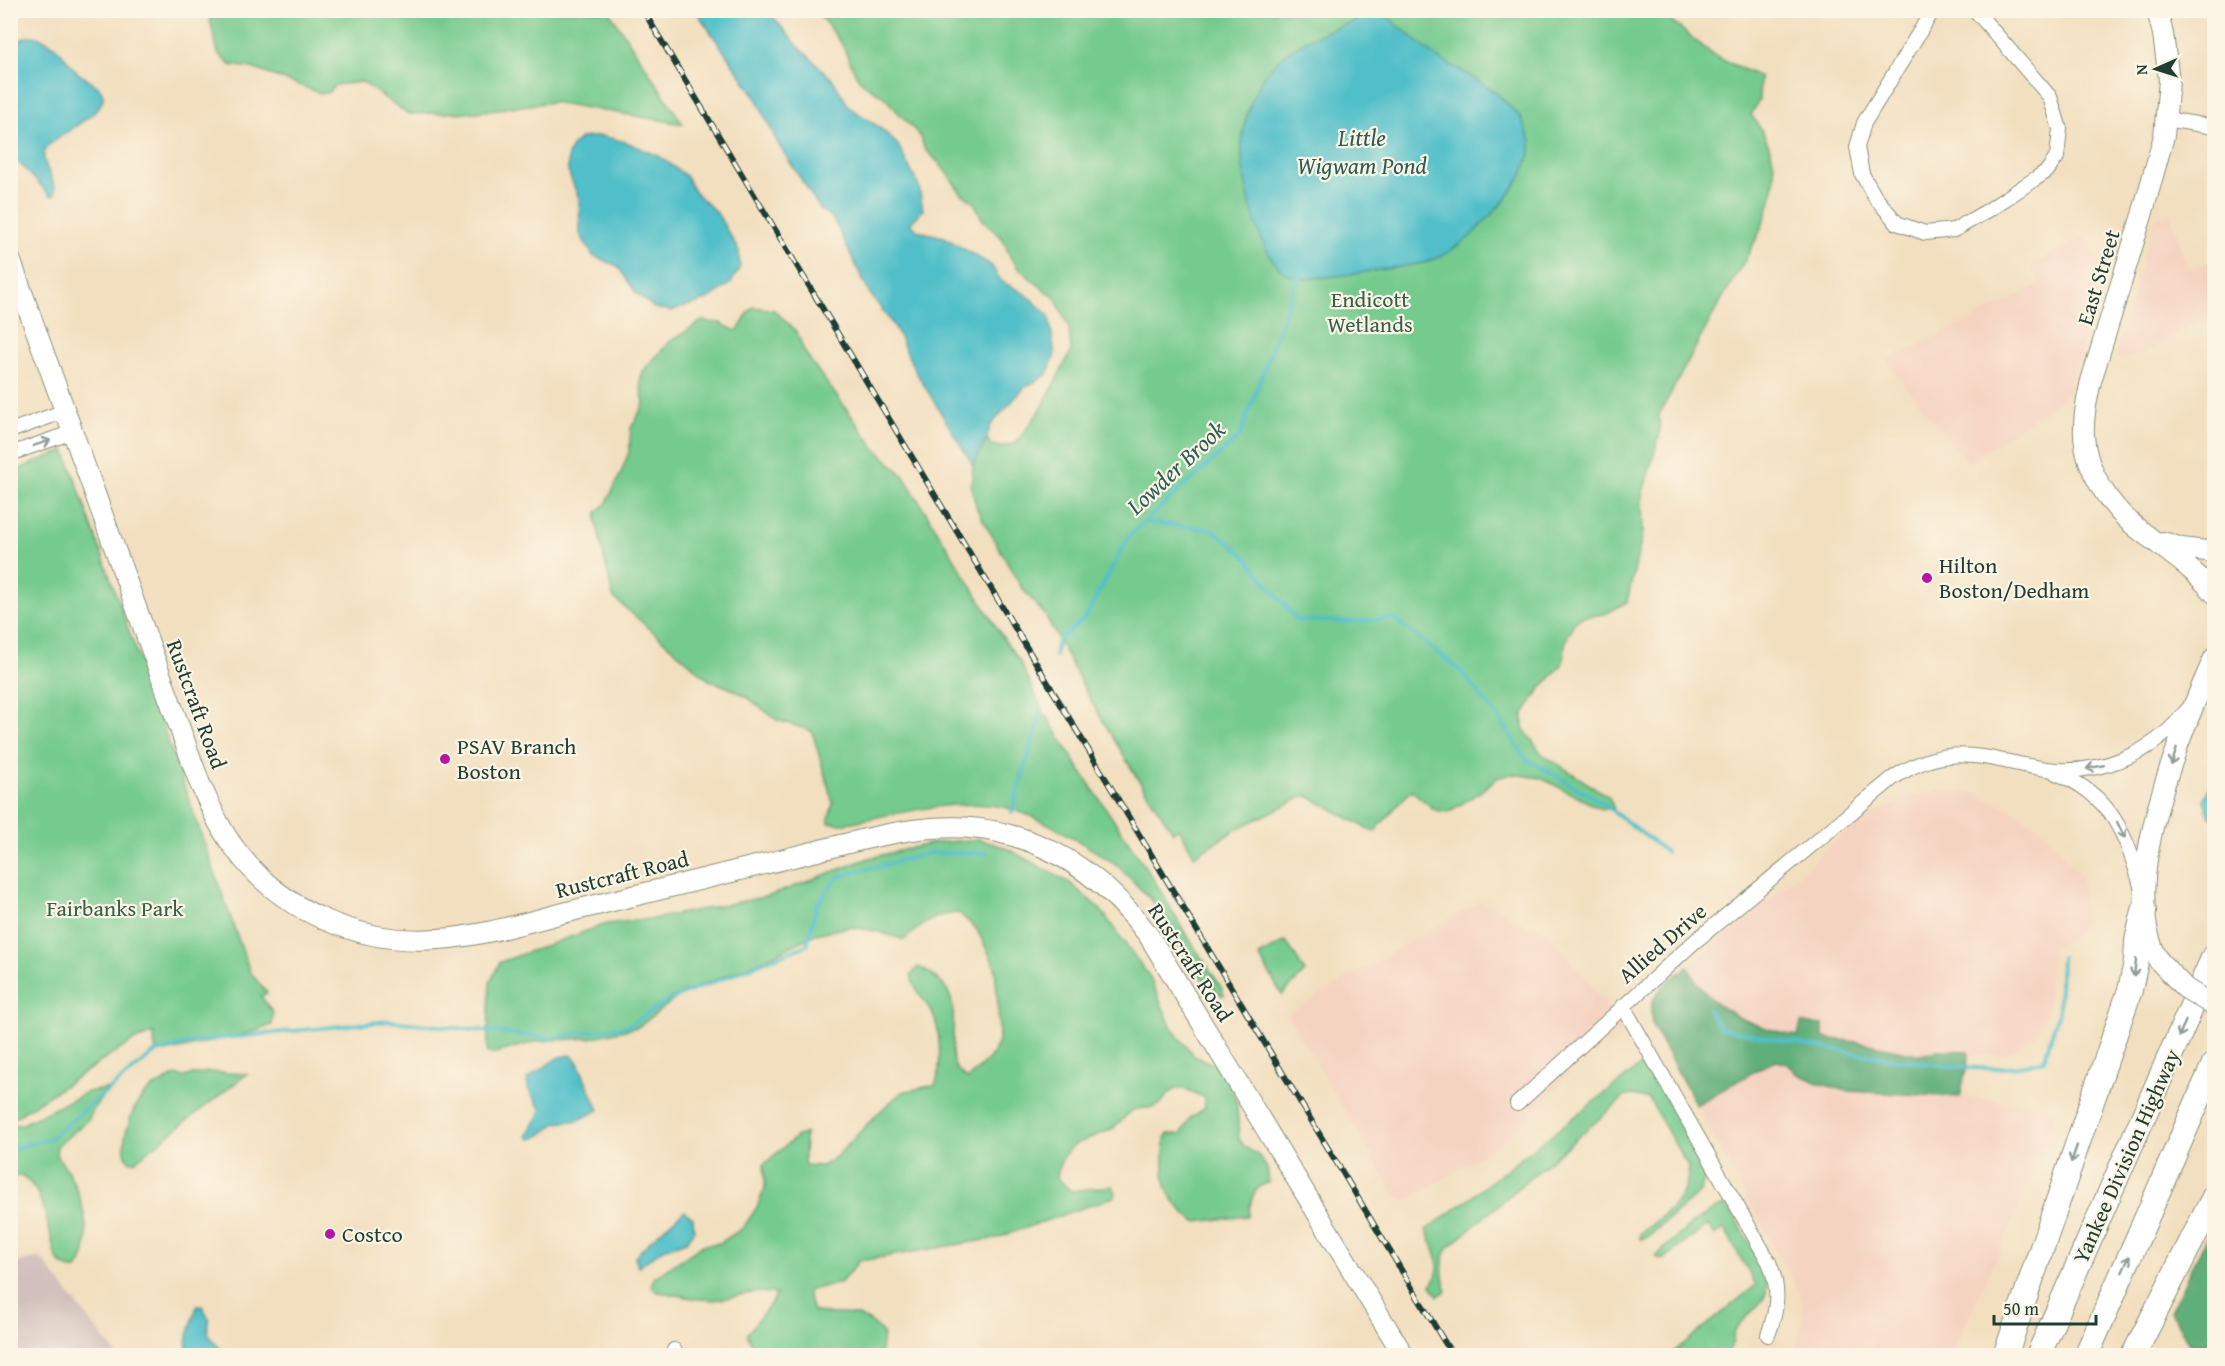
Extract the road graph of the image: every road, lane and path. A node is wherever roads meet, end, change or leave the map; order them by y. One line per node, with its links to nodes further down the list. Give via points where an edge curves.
1 (1933, 10): 2 (street, via 1864,123 1857,147 1862,174 1875,197 1897,223 1925,233 1954,230 2047,171 2057,157 2060,129 2050,97)
2 (1975, 10)
3 (2157, 10): 4 (main road, East Street, via 2169,80)
4 (2166, 119): 5 (street); 11 (main road, East Street, via 2159,157 2091,381 2084,421 2086,451 2098,483 2123,515)
5 (2214, 128)
6 (10, 260): 7 (main road, Rustcraft Road)
7 (65, 411): 8 (street); 9 (main road, Rustcraft Road)
8 (10, 431)
9 (73, 432): 10 (street, one-way to 9); 25 (main road, Rustcraft Road, via 213,811 250,867 300,908 363,933 395,939 438,939 502,928 847,843 924,829 997,831 1020,838 1086,871 1104,885 1149,936)
10 (10, 454)
11 (2150, 536): 12 (main road, East Street, via 2182,548); 13 (main road, East Street)
12 (2214, 552)
13 (2214, 593)
14 (2214, 658): 15 (main road)
15 (2204, 683): 16 (street, Allied Drive, one-way to 16, via 2178,722 2144,749 2100,766); 17 (main road, one-way to 17, via 2163,790 2149,850)
16 (2045, 768): 17 (street, Allied Drive, one-way to 17, via 2083,786 2107,808 2124,834); 19 (street, Allied Drive, via 1972,755 1948,756 1909,767 1693,943)
17 (2144, 903): 20 (main road, bridge, via 2148,935 2158,961 2184,988); 26 (highway, one-way to 26, via 2130,990)
18 (2214, 956): 27 (highway, Yankee Division Highway, one-way to 27)
19 (1623, 1006): 22 (street); 24 (street, Allied Drive, via 1772,1269 1778,1301)
20 (2214, 1006)
21 (2214, 1064): 28 (highway, Yankee Division Highway, one-way to 21)
22 (1517, 1104)
23 (2214, 1197): 29 (highway)
24 (1768, 1335)
25 (1404, 1356)
26 (2005, 1356)
27 (2038, 1356)
28 (2086, 1356)
29 (2133, 1356)

